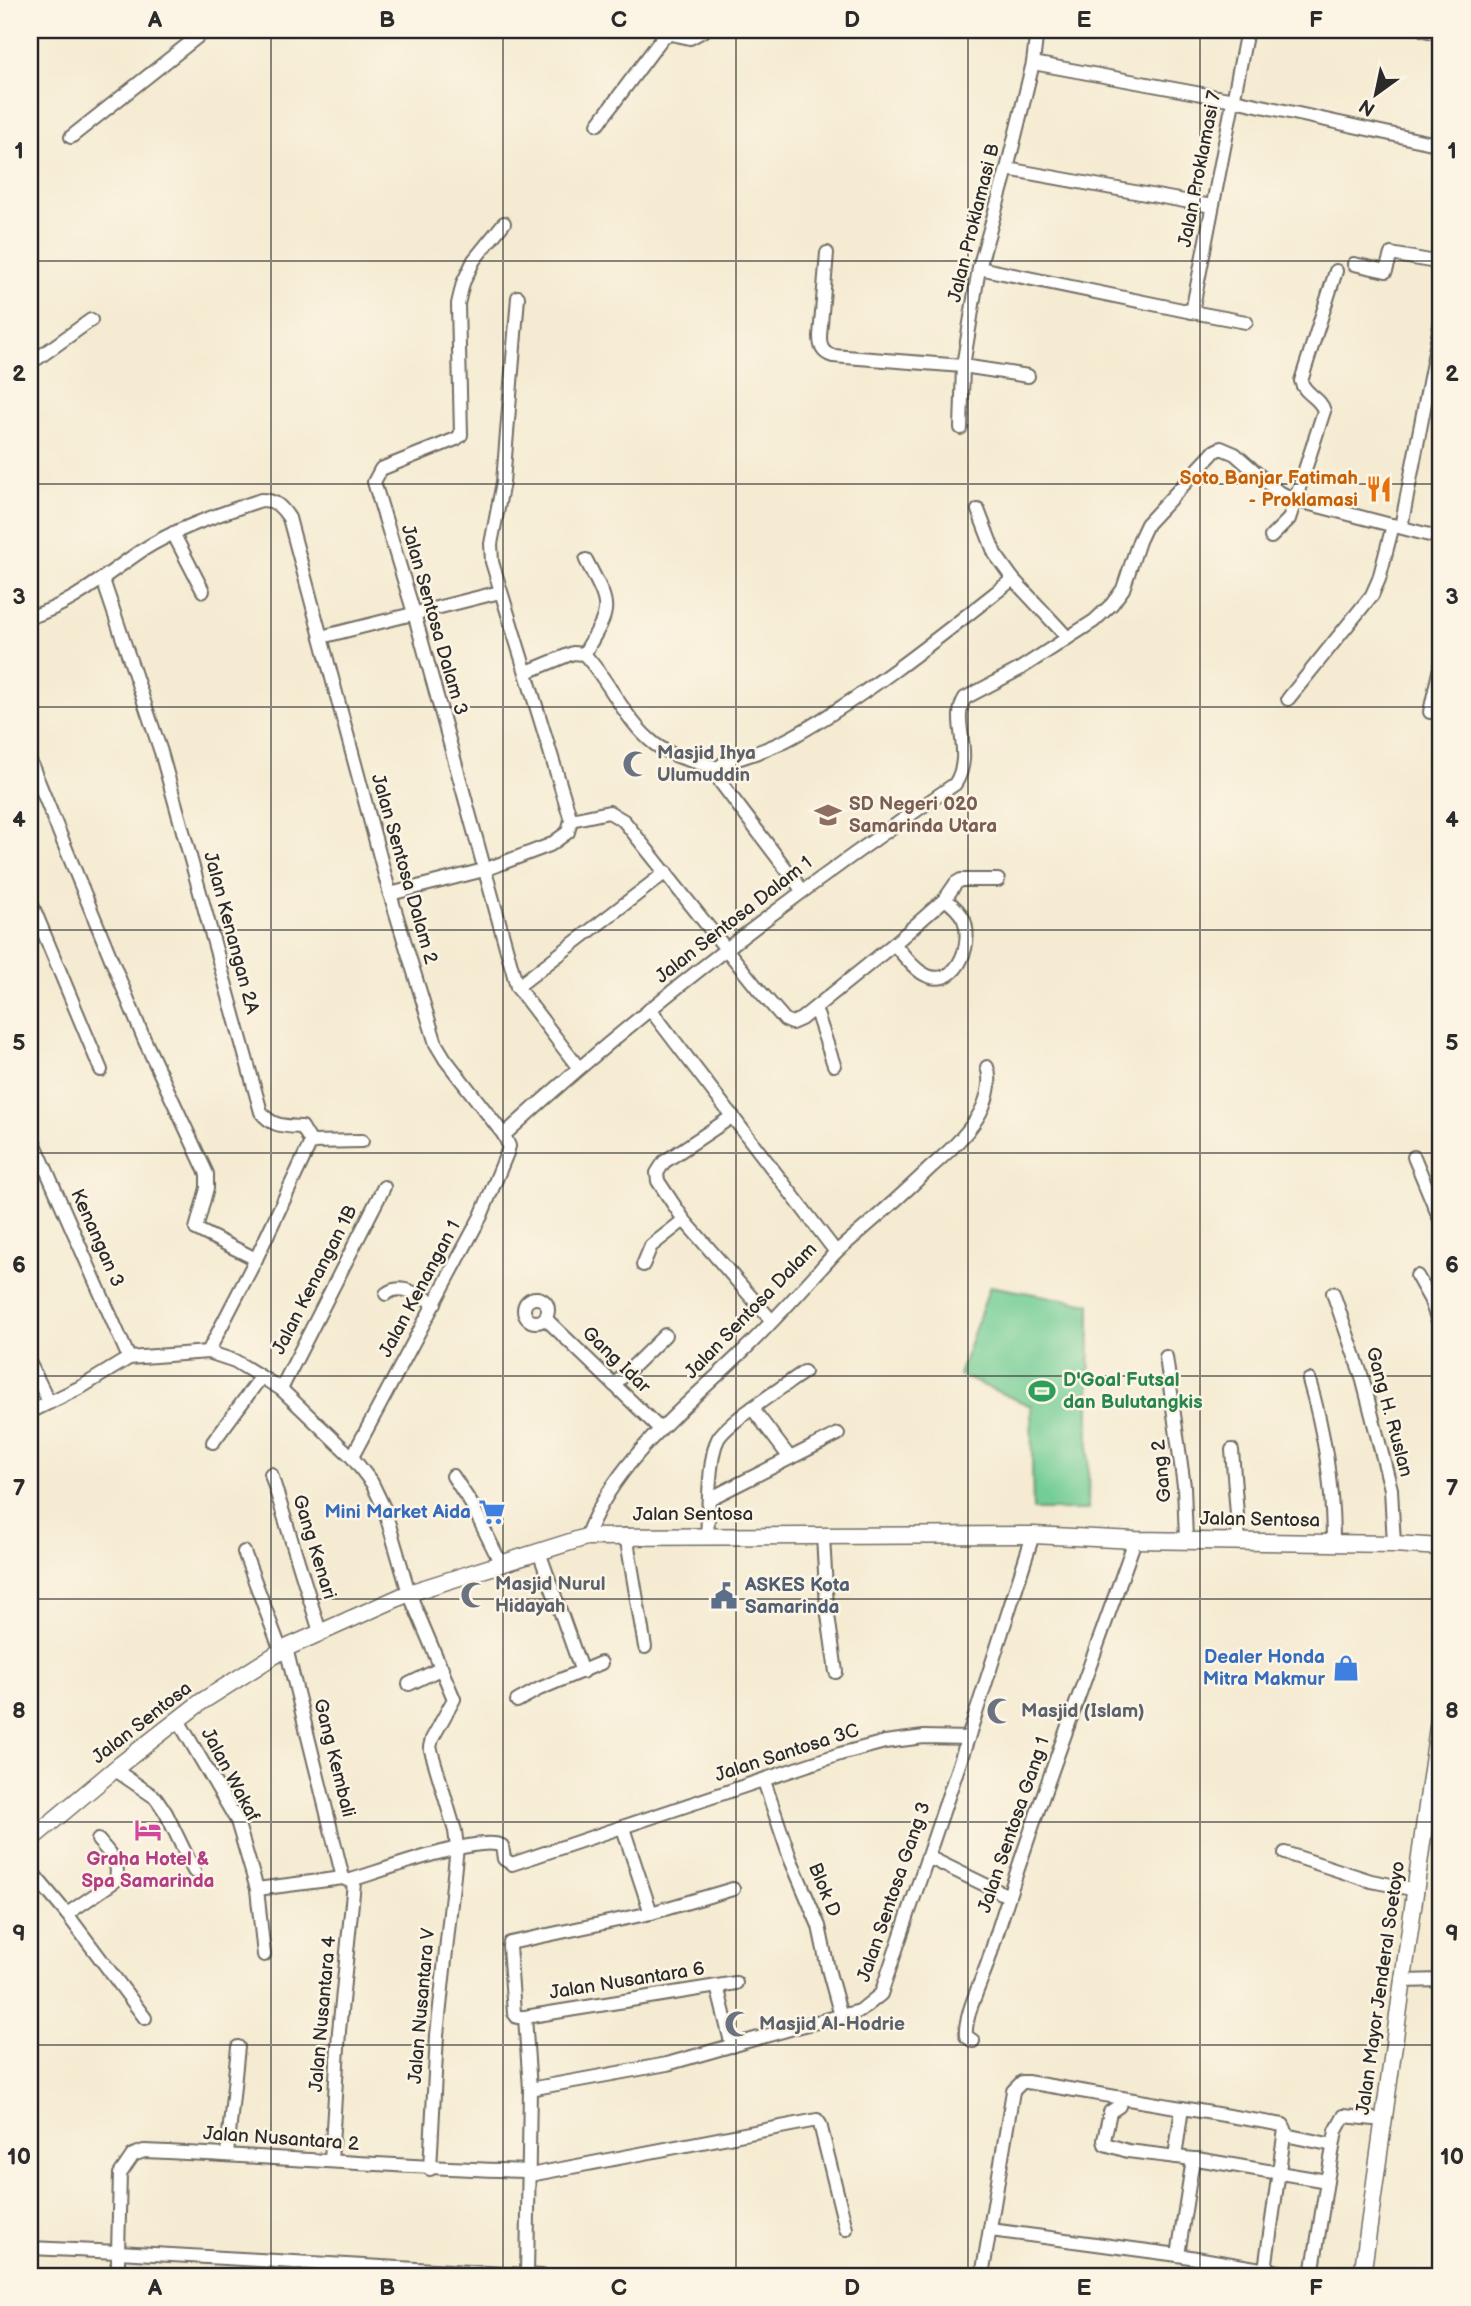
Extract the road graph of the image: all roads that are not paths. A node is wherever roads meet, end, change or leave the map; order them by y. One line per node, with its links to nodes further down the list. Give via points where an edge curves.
1 (206, 30): 10 (street)
2 (705, 30): 9 (street, via 690,38 663,37)
3 (1037, 30): 7 (street, Jalan Proklamasi B)
4 (1247, 30): 8 (street, Jalan Proklamasi 7)
5 (1424, 30): 6 (street)
6 (1441, 33)
7 (1033, 63): 8 (street); 12 (street, Jalan Proklamasi B)
8 (1234, 100): 11 (street); 13 (street, Jalan Proklamasi 7)
9 (598, 124)
10 (71, 136)
11 (1441, 145)
12 (1007, 169): 13 (street); 18 (street, Jalan Proklamasi B)
13 (1212, 206): 21 (street, Jalan Proklamasi 7)
14 (504, 223): 40 (street, Jalan Sentosa Dalam 3, via 474,260 458,304 461,435 381,469 374,482)
15 (827, 253): 26 (street, via 820,336 824,352)
16 (1441, 263): 17 (street, via 1391,254 1385,271)
17 (1354, 264)
18 (979, 268): 21 (street); 26 (street, Jalan Proklamasi B)
19 (1336, 271): 29 (street, via 1301,381 1324,409)
20 (517, 297): 39 (street, via 503,482 491,544)
21 (1194, 312): 24 (street)
22 (91, 320): 25 (street, via 47,353 38,358)
23 (1441, 321): 31 (street)
24 (1246, 322)
25 (30, 354)
26 (963, 366): 27 (street); 28 (street, Jalan Proklamasi B)
27 (1028, 376)
28 (961, 428)
29 (1295, 500): 31 (street); 33 (street, via 1289,519); 43 (street, via 1277,491 1235,454 1222,448 1216,451 1147,524 1118,597 1094,621)
30 (978, 510): 36 (street, via 995,554)
31 (1397, 526): 34 (street); 47 (street, via 1372,595)
32 (173, 533): 37 (street); 38 (street); 42 (street, Jalan Sentosa Dalam 2, via 261,500 278,504 289,518)
33 (1271, 537)
34 (1441, 538)
35 (586, 560): 44 (street, via 607,606)
36 (1013, 579): 43 (street); 50 (street, via 935,640 793,737)
37 (103, 580): 41 (street, via 64,604); 71 (street, Jalan Kenangan 2A, via 161,752 261,1112 277,1125 302,1127)
38 (202, 591)
39 (500, 592): 40 (street); 46 (street)
40 (414, 613): 42 (street); 52 (street, Jalan Sentosa Dalam 3)
41 (30, 617)
42 (321, 637): 56 (street, Jalan Sentosa Dalam 2)
43 (1067, 638): 55 (street, Jalan Sentosa Dalam 1, via 1001,681 965,698 961,708 962,772 955,784)
44 (584, 654): 46 (street, via 573,653); 50 (street, via 654,744)
45 (1441, 663): 48 (street)
46 (527, 672): 51 (street)
47 (1288, 699)
48 (1430, 712)
49 (30, 761): 78 (street, via 144,1039 206,1174 196,1229)
50 (718, 768): 55 (street, via 721,783)
51 (571, 820): 52 (street, via 560,839); 53 (street, via 609,812 618,815)
52 (484, 870): 56 (street); 61 (street, Jalan Sentosa Dalam 3)
53 (666, 872): 60 (street); 61 (street)
54 (998, 880): 57 (street, via 961,880)
55 (802, 890): 60 (street, Jalan Sentosa Dalam 1)
56 (390, 894): 70 (street, Jalan Sentosa Dalam 2, via 436,1044)
57 (945, 899): 59 (street); 59 (street, via 960,914 965,930 965,954 956,968 943,976 922,973)
58 (30, 900): 67 (street)
59 (894, 944): 62 (street)
60 (726, 949): 62 (street, via 785,1020 792,1023); 63 (street, Jalan Sentosa Dalam 1)
61 (517, 987): 65 (street, Jalan Sentosa Dalam 3)
62 (815, 1008): 64 (street)
63 (650, 1009): 65 (street, Jalan Sentosa Dalam 1); 68 (street, Jalan Sentosa Dalam)
64 (834, 1065)
65 (578, 1067): 70 (street, Jalan Sentosa Dalam 1)
66 (988, 1067): 77 (street, via 989,1089 965,1134)
67 (101, 1070)
68 (733, 1116): 75 (street, via 664,1162 657,1173); 77 (street, Jalan Sentosa Dalam)
69 (30, 1133): 89 (street, Kenangan 3)
70 (504, 1135): 83 (street, Jalan Kenangan 1, via 508,1153)
71 (312, 1142): 72 (street); 78 (street)
72 (362, 1142)
73 (1415, 1157): 76 (street)
74 (384, 1188): 96 (street, Jalan Kenangan 1B)
75 (684, 1220): 79 (street, via 651,1246); 85 (street)
76 (1441, 1222)
77 (836, 1252): 85 (street, Jalan Sentosa Dalam)
78 (257, 1259): 88 (street)
79 (643, 1265)
80 (1417, 1276): 86 (street)
81 (1334, 1293): 118 (street, Gang H. Ruslan, via 1391,1489)
82 (386, 1294): 83 (street, via 407,1290)
83 (435, 1303): 104 (street, Jalan Kenangan 1)
84 (546, 1320): 95 (street, Gang Idar)
85 (772, 1321): 100 (street, Jalan Sentosa Dalam)
86 (1441, 1329)
87 (665, 1335): 95 (street)
88 (208, 1352): 89 (street); 93 (street, Jalan Nusantara V)
89 (129, 1357): 97 (street)
90 (1166, 1357): 115 (street, Gang 2, via 1184,1486)
91 (30, 1364): 97 (street)
92 (804, 1372): 98 (street)
93 (261, 1377): 96 (street, Jalan Nusantara V); 102 (street)
94 (1309, 1380): 117 (street, via 1332,1484)
95 (614, 1385): 100 (street, Gang Idar)
96 (281, 1389): 104 (street, Jalan Nusantara V)
97 (49, 1402): 99 (street)
98 (752, 1408): 105 (street); 108 (street, via 719,1436 713,1454)
99 (30, 1412)
100 (660, 1429): 113 (street, Jalan Sentosa Dalam, via 595,1512)
101 (838, 1434): 105 (street)
102 (213, 1442)
103 (1232, 1450): 116 (street)
104 (352, 1457): 123 (street, Jalan Nusantara V, via 384,1508)
105 (790, 1458): 108 (street)
106 (271, 1474): 124 (street, Gang Kenari)
107 (453, 1476): 122 (street)
108 (711, 1498): 111 (street)
109 (626, 1535): 111 (street, Jalan Sentosa); 113 (street, Jalan Sentosa); 125 (street)
110 (1033, 1535): 112 (street, Jalan Sentosa); 114 (street, Jalan Sentosa); 135 (street, Jalan Sentosa Gang 3)
111 (707, 1536): 112 (street, Jalan Sentosa)
112 (824, 1536): 130 (street)
113 (586, 1537): 121 (street, Jalan Sentosa)
114 (1135, 1540): 115 (street, Jalan Sentosa); 150 (street, Jalan Sentosa Gang 1)
115 (1186, 1540): 116 (street, Jalan Sentosa)
116 (1239, 1540): 117 (street, Jalan Sentosa)
117 (1333, 1543): 118 (street, Jalan Sentosa)
118 (1394, 1544): 119 (street, Jalan Sentosa)
119 (1441, 1547)
120 (244, 1552): 126 (street, Gang Kembali)
121 (540, 1552): 122 (street, Jalan Sentosa); 129 (street)
122 (500, 1564): 123 (street, Jalan Sentosa)
123 (409, 1593): 124 (street, Jalan Sentosa); 128 (street, Jalan Nusantara V)
124 (320, 1632): 126 (street, Jalan Sentosa)
125 (645, 1647)
126 (284, 1649): 134 (street, Jalan Sentosa); 146 (street, Gang Kembali)
127 (601, 1663): 129 (street)
128 (442, 1668): 131 (street); 141 (street, Jalan Nusantara V, via 454,1699 430,1747)
129 (582, 1672): 132 (street)
130 (836, 1672)
131 (409, 1684)
132 (517, 1701)
133 (1441, 1709): 149 (street, Jalan Mayor Jenderal Soetoyo)
134 (178, 1720): 136 (street, Jalan Sentosa); 147 (street, Jalan Wakaf, via 237,1821)
135 (968, 1738): 137 (street, Jalan Santosa 3C, via 886,1742); 143 (street, Jalan Sentosa Gang 3)
136 (114, 1769): 139 (street, Jalan Sentosa); 145 (street, via 156,1798)
137 (764, 1781): 138 (street, Jalan Santosa 3C); 158 (street, Blok D, via 819,1926)
138 (623, 1828): 141 (street, Jalan Santosa 3C, via 512,1864 504,1859 499,1843); 151 (street)
139 (30, 1840)
140 (98, 1840): 152 (street, via 118,1868 115,1881)
141 (457, 1847): 146 (street); 174 (street, Jalan Nusantara V, via 437,2035)
142 (1285, 1853): 149 (street, via 1371,1881)
143 (928, 1857): 150 (street); 158 (street, Jalan Sentosa Gang 3, via 881,1994 860,2011)
144 (30, 1870): 152 (street)
145 (194, 1871)
146 (347, 1879): 147 (street); 173 (street, Jalan Nusantara 4, via 355,1886)
147 (257, 1889): 153 (street, Jalan Wakaf)
148 (733, 1889): 151 (street)
149 (1417, 1889): 155 (street, Jalan Mayor Jenderal Soetoyo)
150 (1008, 1896): 161 (street, Jalan Sentosa Gang 1, via 967,2020 966,2036)
151 (651, 1913): 159 (street, via 510,1943 514,2013)
152 (67, 1914): 160 (street)
153 (264, 1955)
154 (1441, 1980): 155 (street)
155 (1404, 1981): 167 (street, Jalan Mayor Jenderal Soetoyo)
156 (736, 1983): 157 (street, Jalan Nusantara 6)
157 (717, 1986): 159 (street, Jalan Nusantara 6); 162 (street)
158 (841, 2016): 162 (street, Jalan Sentosa Gang 3)
159 (525, 2017): 164 (street)
160 (145, 2018)
161 (973, 2041)
162 (732, 2046): 164 (street, Jalan Sentosa Gang 3, via 667,2064)
163 (238, 2047): 170 (street)
164 (530, 2089): 175 (street)
165 (1122, 2098): 166 (street); 171 (street, via 1110,2112 1105,2144); 179 (street, via 1027,2082 1013,2091)
166 (1182, 2108): 168 (street, via 1281,2123); 171 (street)
167 (1384, 2120): 169 (street, via 1344,2116); 190 (street, Jalan Mayor Jenderal Soetoyo)
168 (1284, 2135): 169 (street); 176 (street)
169 (1333, 2145): 177 (street)
170 (228, 2154): 173 (street, Jalan Nusantara 2); 181 (street, Jalan Nusantara 2, via 144,2151 133,2155 120,2174)
171 (1175, 2157): 172 (street)
172 (1193, 2158): 176 (street); 182 (street)
173 (331, 2161): 174 (street, Jalan Nusantara 2)
174 (430, 2169): 175 (street, Jalan Nusantara 2)
175 (530, 2173): 178 (street, Jalan Nusantara 2, via 817,2120); 186 (street)
176 (1280, 2173): 177 (street); 183 (street)
177 (1327, 2181): 189 (street)
178 (846, 2229)
179 (991, 2230): 182 (street); 188 (street)
180 (30, 2248): 181 (street)
181 (118, 2252): 184 (street); 185 (street)
182 (1178, 2255): 183 (street)
183 (1265, 2269): 189 (street)
184 (429, 2272): 186 (street)
185 (118, 2276)
186 (527, 2276): 187 (street)
187 (542, 2276)
188 (982, 2276)
189 (1318, 2276)
190 (1362, 2276)

